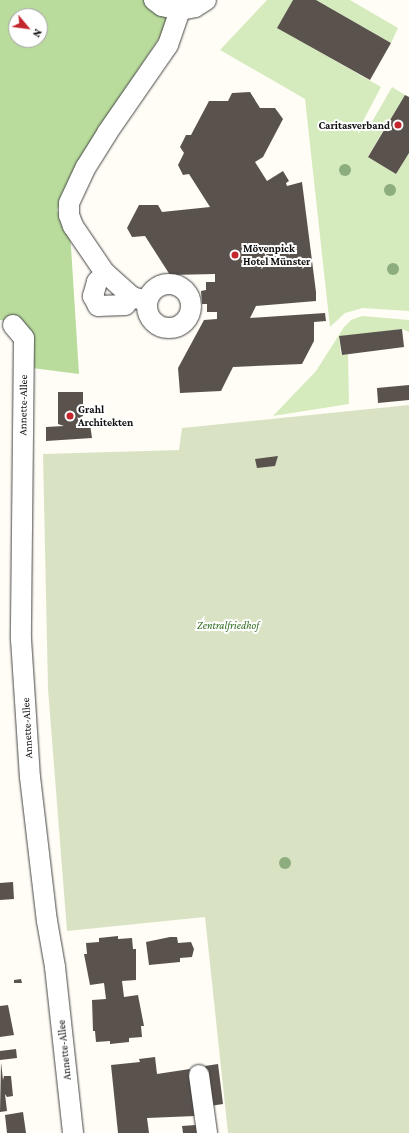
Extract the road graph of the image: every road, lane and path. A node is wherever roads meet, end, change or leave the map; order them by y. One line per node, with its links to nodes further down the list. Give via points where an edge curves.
1 (154, 0): 3 (street, via 162,6)
2 (206, 0): 3 (street, via 195,7)
3 (180, 10): 4 (street, via 168,45 107,133 86,167 69,203 69,215 73,226)
4 (105, 273): 4 (street, via 97,282 93,296 98,306 125,305 139,299)
5 (13, 325): 7 (street, Annette-Allee, via 24,338 21,612 30,777 55,967)
6 (199, 1075): 8 (street)
7 (73, 1133)
8 (207, 1133)

